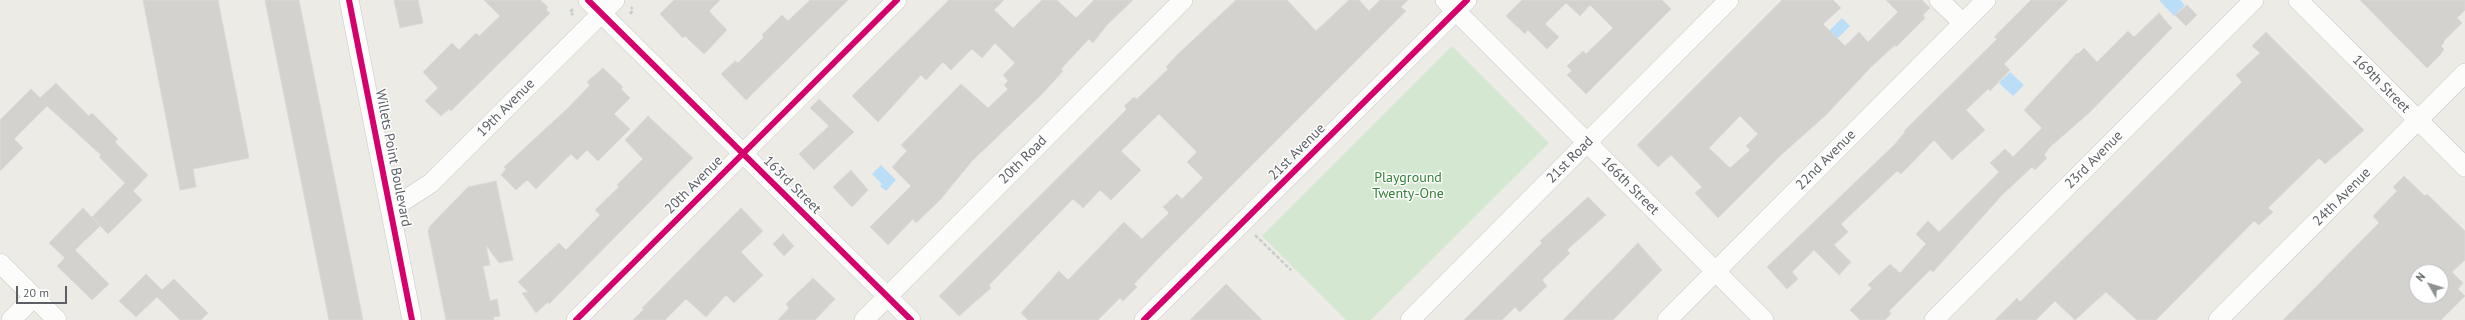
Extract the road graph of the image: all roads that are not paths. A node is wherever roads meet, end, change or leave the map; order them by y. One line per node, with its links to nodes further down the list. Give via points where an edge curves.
1 (349, 0): 19 (street, Willets Point Boulevard)
2 (897, 0): 17 (street, 20th Avenue)
3 (1183, 0): 22 (street, 20th Road)
4 (1729, 0): 16 (street, 21st Road)
5 (1939, 0): 13 (street)
6 (1986, 0): 13 (street, 22nd Avenue)
7 (2254, 0): 34 (street, 23rd Avenue)
8 (2298, 0): 15 (street, 169th Street)
9 (623, 3): 12 (street, 19th Avenue)
10 (580, 4): 12 (street, 163rd Street)
11 (1456, 4): 16 (street, 166th Street); 30 (street, 21st Avenue)
12 (602, 14): 17 (street, 163rd Street); 19 (street, 19th Avenue, via 431,183)
13 (1963, 23): 21 (street, 22nd Avenue)
14 (2465, 73): 15 (street, 24th Avenue)
15 (2418, 120): 18 (street, 169th Street); 35 (street, 24th Avenue)
16 (1587, 143): 21 (street, 166th Street); 31 (street, 21st Road)
17 (743, 153): 22 (street, 163rd Street); 27 (street, 20th Avenue)
18 (2465, 167)
19 (391, 209): 26 (street, Willets Point Boulevard)
20 (0, 263): 23 (street)
21 (1715, 271): 32 (street, 22nd Avenue); 33 (street, 166th Street)
22 (887, 296): 28 (street, 20th Road); 29 (street, 163rd Street)
23 (34, 297): 24 (street); 25 (street)
24 (11, 320)
25 (57, 320)
26 (412, 320)
27 (576, 320)
28 (864, 320)
29 (911, 320)
30 (1144, 320)
31 (1410, 320)
32 (1666, 320)
33 (1764, 320)
34 (1934, 320)
35 (2218, 320)

